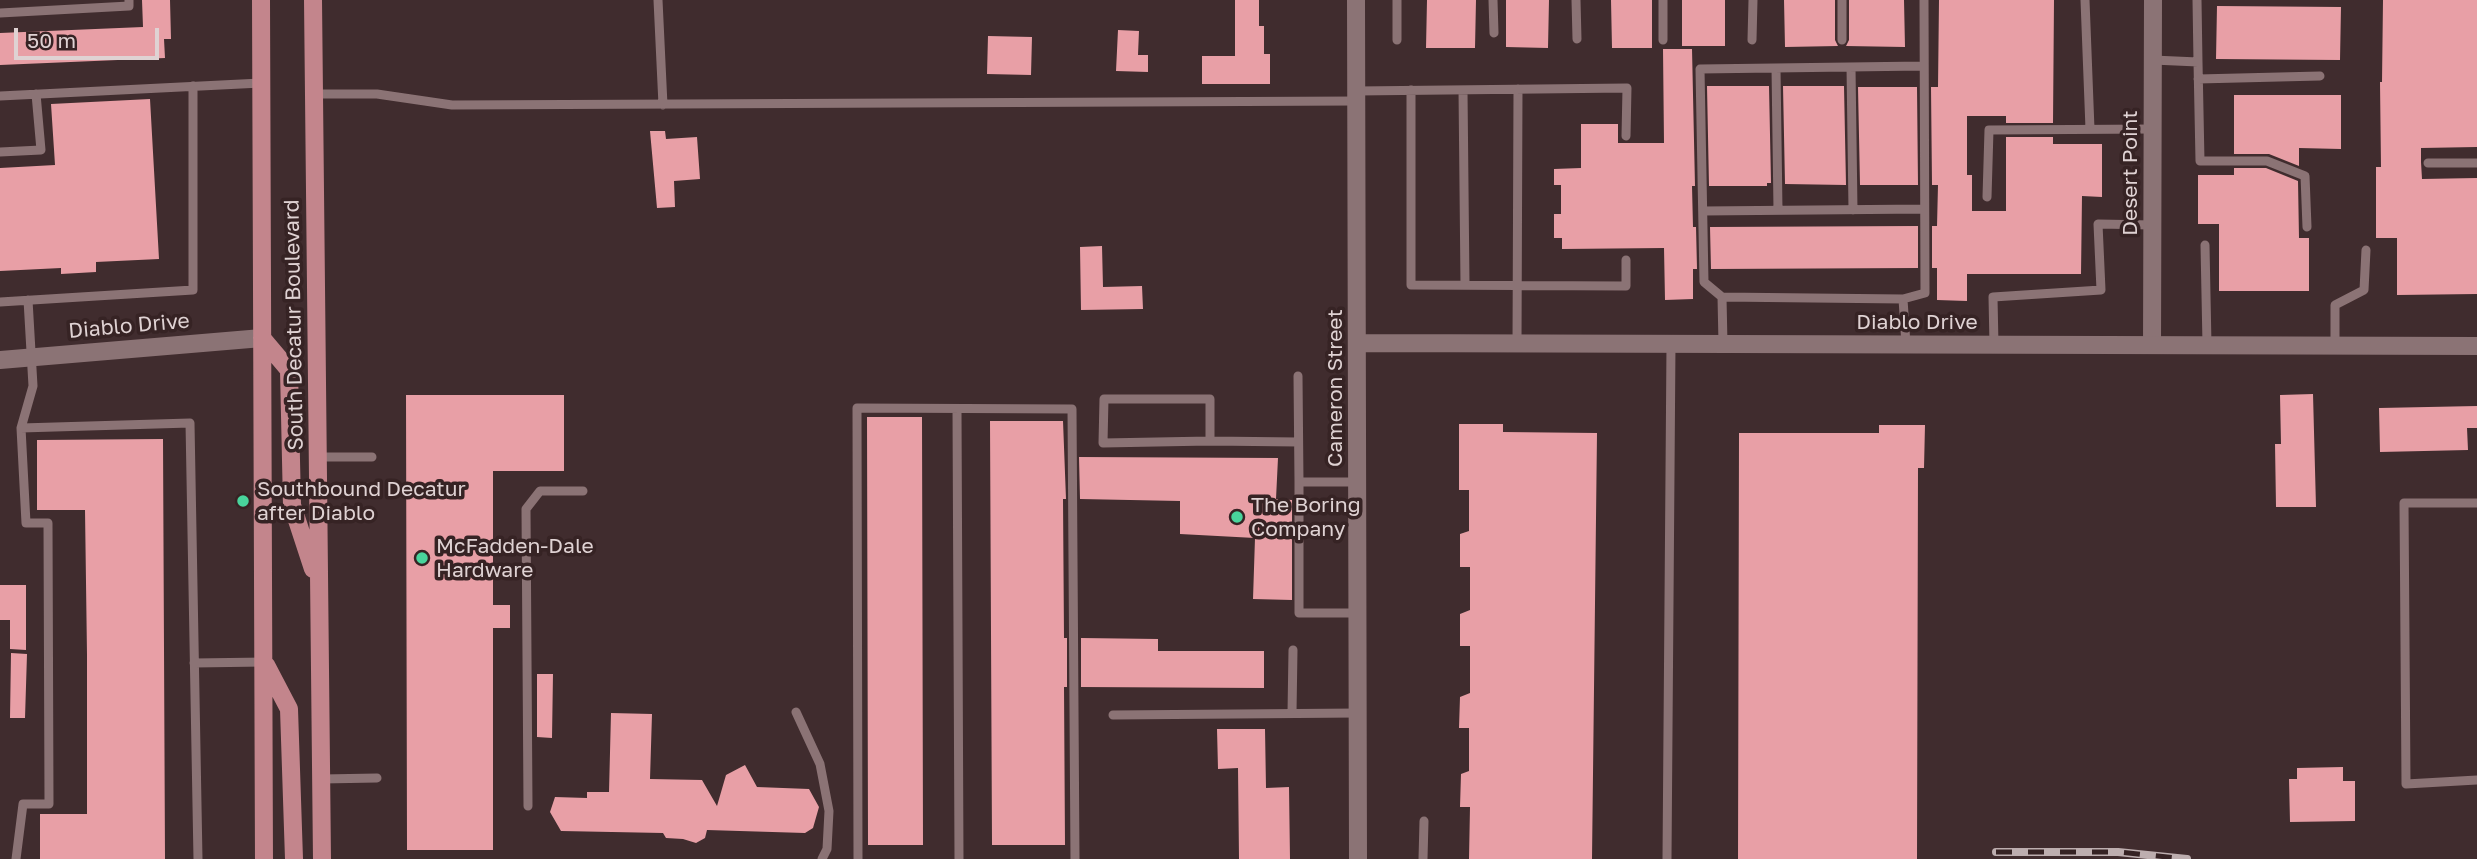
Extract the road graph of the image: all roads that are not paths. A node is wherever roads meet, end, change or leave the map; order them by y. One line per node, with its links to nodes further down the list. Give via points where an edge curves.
1 (129, 0): 16 (lane, via 130,6)
2 (261, 0): 30 (main road, South Decatur Boulevard)
3 (313, 0): 36 (main road, South Decatur Boulevard)
4 (658, 0): 39 (lane)
5 (1356, 0): 38 (street, Cameron Street)
6 (1397, 0): 19 (lane)
7 (1493, 0): 17 (lane)
8 (1576, 0): 18 (lane)
9 (1663, 0): 20 (lane)
10 (1753, 0): 21 (lane)
11 (1842, 0): 22 (lane)
12 (1924, 0): 26 (lane)
13 (2085, 0): 40 (lane)
14 (2153, 0): 23 (street, Desert Point)
15 (2197, 0): 24 (lane)
16 (0, 13)
17 (1494, 33)
18 (1577, 39)
19 (1397, 40)
20 (1663, 40)
21 (1752, 40)
22 (1842, 40)
23 (2153, 60): 24 (lane); 41 (street, Desert Point)
24 (2198, 62): 29 (lane)
25 (1851, 66): 26 (lane); 27 (lane); 49 (lane)
26 (1923, 66): 47 (lane)
27 (1776, 68): 48 (lane); 50 (lane, via 1700,68)
28 (2320, 76): 29 (lane)
29 (2198, 79): 52 (lane, via 2200,162 2267,161 2305,176)
30 (261, 83): 31 (lane); 62 (main road, South Decatur Boulevard)
31 (193, 86): 35 (lane); 60 (lane, via 193,290)
32 (1518, 89): 34 (lane); 42 (lane, via 1627,88); 57 (lane)
33 (1411, 90): 34 (lane); 38 (lane); 56 (lane, via 1411,285)
34 (1463, 90): 56 (lane)
35 (36, 94): 37 (lane); 43 (lane, via 41,149)
36 (314, 94): 39 (lane, via 377,94 452,105); 80 (main road, South Decatur Boulevard)
37 (0, 96)
38 (1356, 96): 39 (lane); 63 (street, Cameron Street)
39 (663, 105)
40 (2090, 129): 41 (lane); 46 (lane, via 1989,130)
41 (2153, 129): 51 (street, Desert Point)
42 (1626, 136)
43 (0, 152)
44 (2428, 163): 45 (lane)
45 (2477, 163)
46 (1987, 197)
47 (1924, 209): 49 (lane); 59 (lane, via 1925,293)
48 (1778, 210): 49 (lane); 50 (lane)
49 (1853, 210)
50 (1703, 211): 58 (lane, via 1704,282)
51 (2152, 225): 68 (lane, via 2098,224 2101,290 1993,297); 69 (street, Desert Point)
52 (2307, 227)
53 (2205, 245): 70 (lane)
54 (2366, 250): 71 (lane, via 2364,290 2335,305)
55 (1626, 260): 57 (lane, via 1626,286)
56 (1465, 285): 57 (lane)
57 (1517, 285): 64 (lane)
58 (1722, 297): 59 (lane); 66 (lane)
59 (1903, 299): 67 (lane)
60 (28, 300): 61 (lane); 73 (lane)
61 (0, 302)
62 (262, 338): 73 (street, Diablo Drive); 86 (main road, via 289,370 292,505); 89 (main road, South Decatur Boulevard)
63 (1357, 343): 64 (street, Diablo Drive); 83 (street, Cameron Street)
64 (1517, 343): 65 (street, Diablo Drive)
65 (1671, 344): 66 (street, Diablo Drive); 111 (lane)
66 (1723, 344): 67 (street, Diablo Drive)
67 (1906, 345): 68 (street, Diablo Drive)
68 (1994, 345): 69 (street, Diablo Drive)
69 (2152, 345): 70 (street, Diablo Drive)
70 (2207, 345): 71 (street, Diablo Drive)
71 (2335, 345): 72 (street, Diablo Drive)
72 (2477, 346)
73 (32, 358): 74 (street, Diablo Drive); 77 (lane, via 33,386)
74 (0, 360)
75 (1298, 376): 79 (lane)
76 (957, 409): 106 (lane, via 857,408); 107 (lane); 108 (lane, via 1072,409)
77 (21, 428): 90 (lane, via 190,423); 100 (lane, via 26,523 48,523 49,804 23,804)
78 (1210, 441): 78 (lane, via 1210,399 1104,399 1103,443); 79 (lane)
79 (1298, 442): 82 (lane)
80 (318, 457): 81 (lane); 86 (main road, South Decatur Boulevard)
81 (372, 457)
82 (1299, 482): 83 (lane); 87 (lane, via 1299,613)
83 (1357, 482): 87 (street, Cameron Street)
84 (583, 491): 98 (lane, via 540,491 526,509)
85 (2477, 503): 97 (lane, via 2404,503 2406,784)
86 (319, 586): 96 (main road, South Decatur Boulevard)
87 (1358, 613): 93 (street, Cameron Street)
88 (1293, 650): 92 (lane)
89 (265, 662): 90 (lane); 102 (main road, South Decatur Boulevard); 103 (main road, via 289,709)
90 (194, 663): 101 (lane)
91 (796, 712): 105 (lane, via 820,764 829,811 827,849)
92 (1292, 713): 93 (lane); 94 (lane)
93 (1358, 713): 109 (street, Cameron Street)
94 (1113, 715)
95 (377, 778): 96 (lane)
96 (322, 779): 104 (main road, South Decatur Boulevard)
97 (2477, 780)
98 (528, 806)
99 (1424, 821): 110 (lane)
100 (16, 859)
101 (198, 859)
102 (264, 859)
103 (294, 859)
104 (322, 859)
105 (822, 859)
106 (858, 859)
107 (959, 859)
108 (1075, 859)
109 (1358, 859)
110 (1423, 859)
111 (1667, 859)

